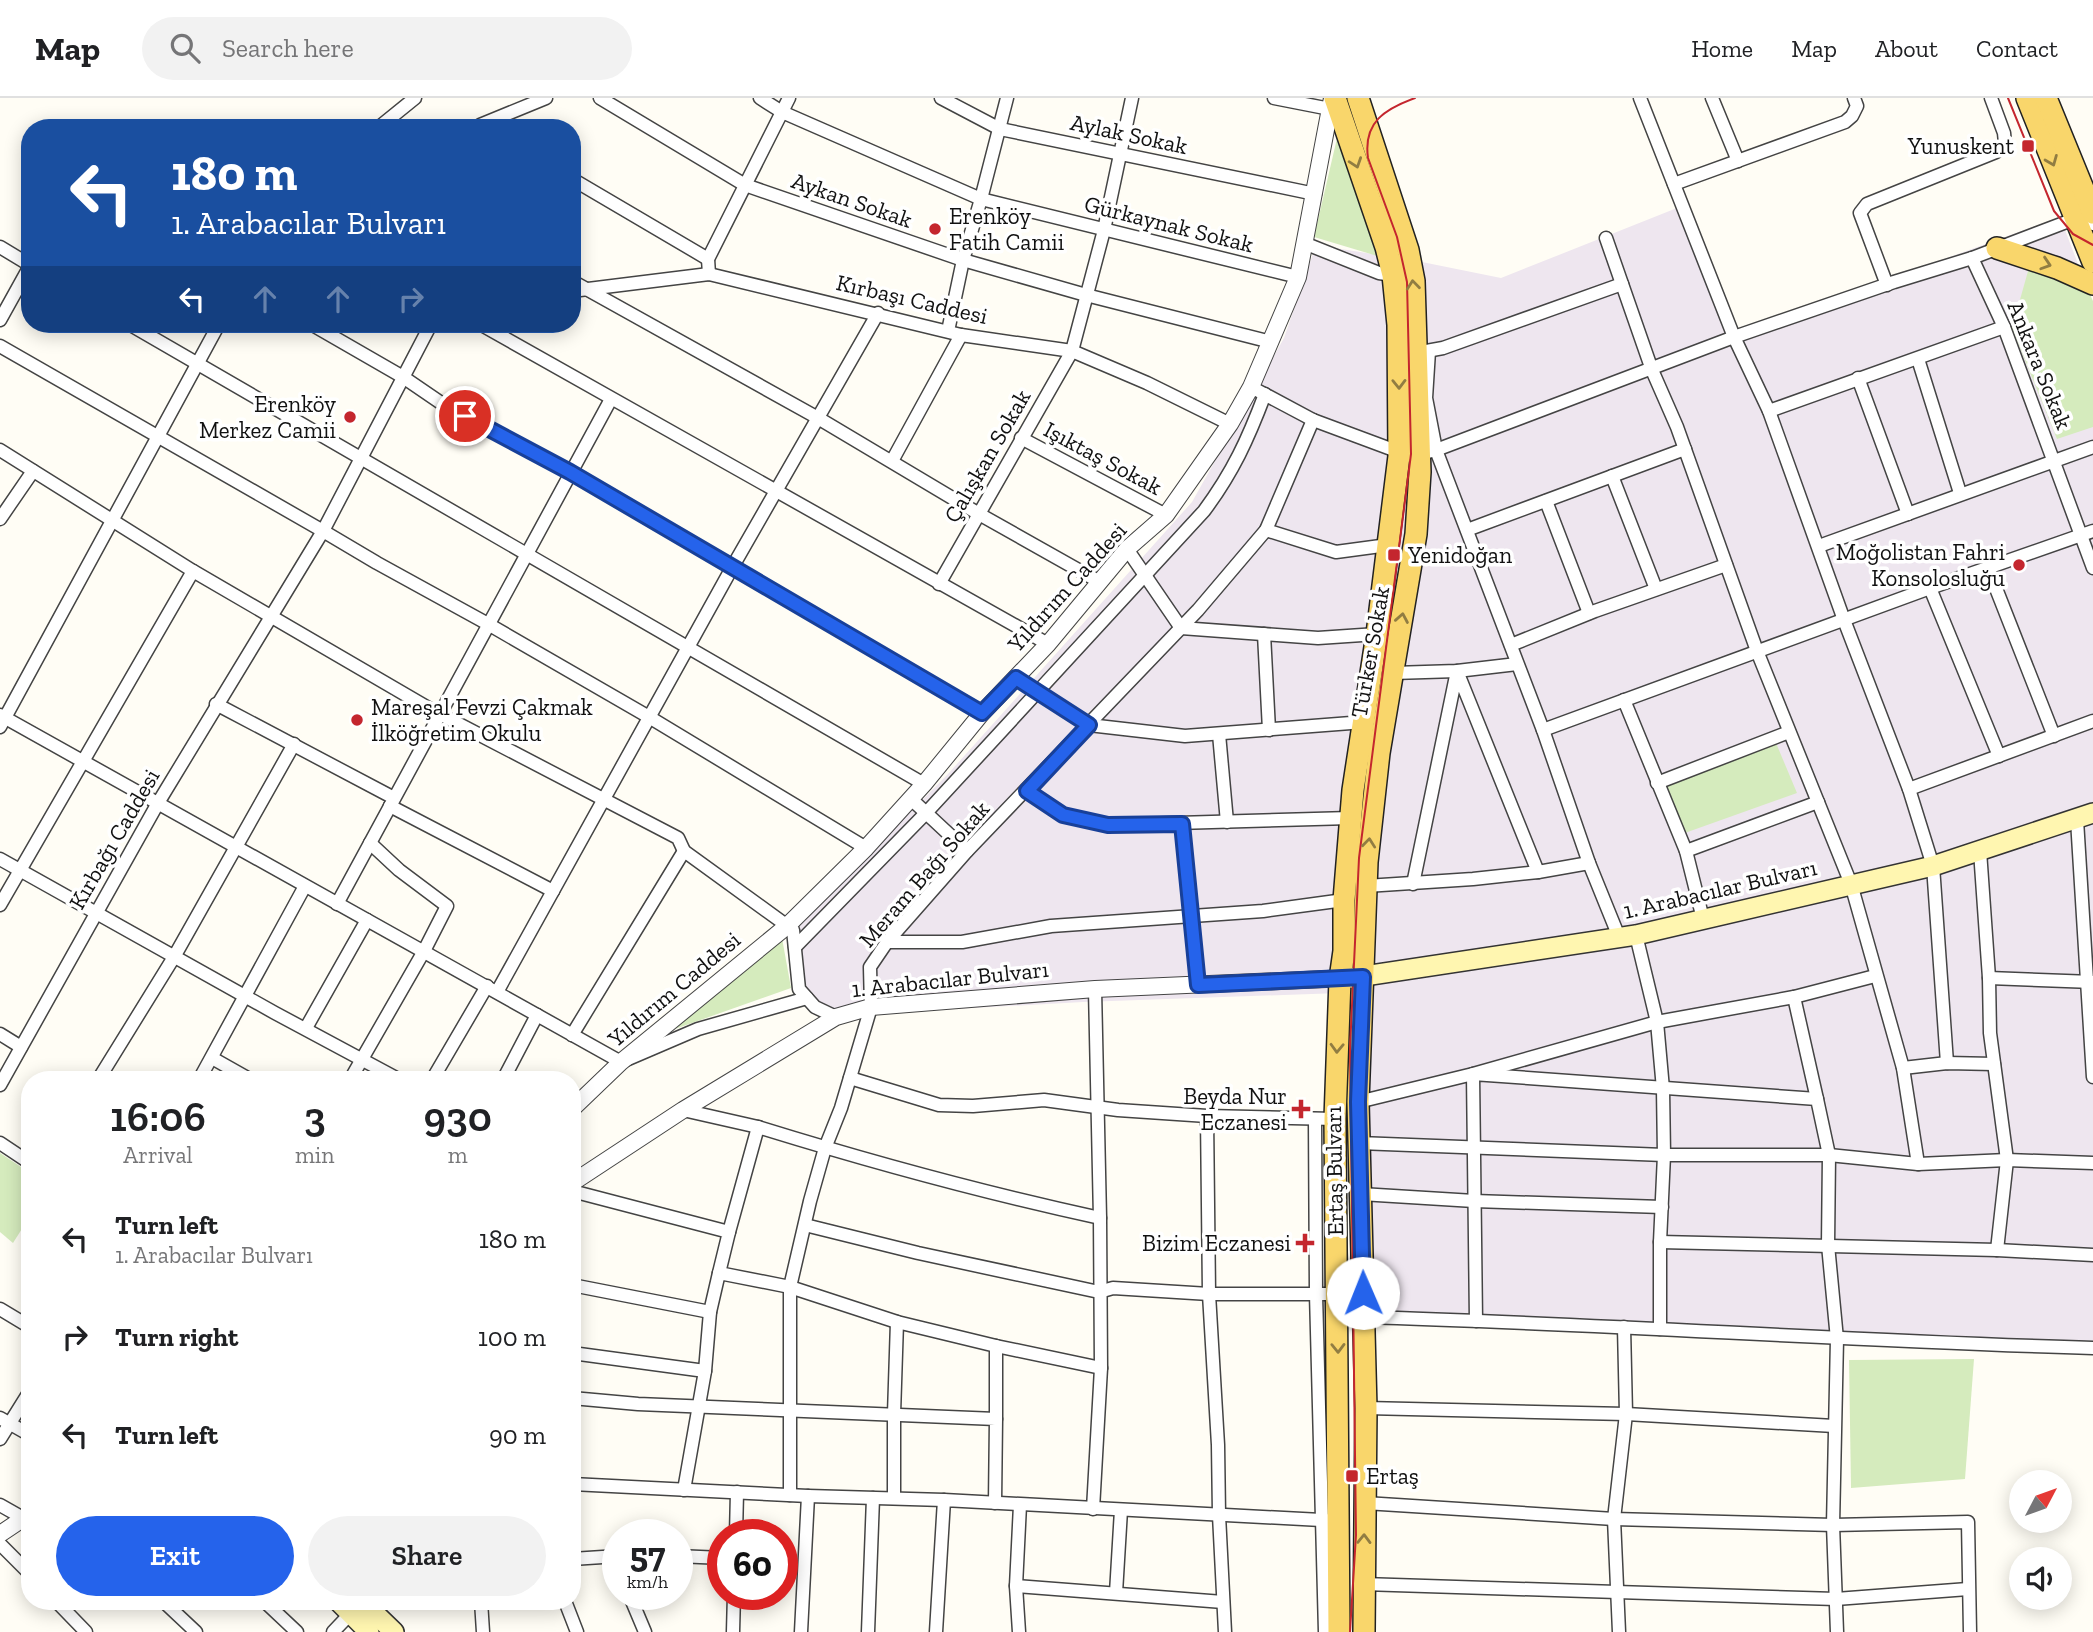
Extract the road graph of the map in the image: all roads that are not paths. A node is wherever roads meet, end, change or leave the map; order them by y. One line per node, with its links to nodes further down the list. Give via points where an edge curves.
1 (415, 98): 19 (street)
2 (546, 98): 20 (street)
3 (600, 98): 26 (street, Aykan Sokak)
4 (760, 98): 18 (street, Gürkaynak Sokak)
5 (789, 98): 18 (street)
6 (941, 98): 21 (street, Aylak Sokak)
7 (1007, 98): 21 (street)
8 (1132, 98): 22 (street, Çalışkan Sokak)
9 (1274, 98): 17 (street)
10 (1358, 98): 64 (main road, Türker Sokak, one-way to 10, via 1408,250)
11 (1640, 98): 25 (street)
12 (1712, 98): 23 (street)
13 (1854, 98): 23 (street, via 1857,106 1845,122)
14 (1991, 98): 46 (street, via 2005,143 1996,152 1867,204 1860,213)
15 (2027, 98): 29 (main road, one-way to 29)
16 (2046, 98): 29 (main road)
17 (1329, 104): 27 (street, Yıldırım Caddesi); 41 (main road, one-way to 41)
18 (782, 112): 26 (street); 28 (street, Gürkaynak Sokak)
19 (388, 119)
20 (499, 119)
21 (1000, 129): 22 (street, Aylak Sokak); 28 (street)
22 (1119, 153): 27 (street, Aylak Sokak); 30 (street, Çalışkan Sokak)
23 (1738, 161): 25 (street)
24 (581, 184): 37 (street)
25 (1674, 184): 60 (street)
26 (745, 185): 37 (street); 39 (street, Aykan Sokak)
27 (1315, 194): 32 (street, Yıldırım Caddesi)
28 (981, 199): 30 (street, Gürkaynak Sokak); 39 (street)
29 (2087, 219): 34 (street); 35 (main road)
30 (1104, 230): 42 (street, Gürkaynak Sokak); 49 (street, Çalışkan Sokak)
31 (1606, 238): 44 (street)
32 (1304, 243): 41 (street); 42 (street, Yıldırım Caddesi)
33 (0, 247): 38 (street)
34 (1997, 248): 36 (street); 45 (main road, one-way to 45)
35 (2092, 257)
36 (1972, 258): 46 (street); 52 (street, Ankara Sokak)
37 (708, 259): 40 (street)
38 (21, 260)
39 (963, 260): 49 (street, Aykan Sokak); 53 (street)
40 (709, 274): 47 (street, Kırbaşı Caddesi); 50 (street, Kırbaşı Caddesi)
41 (1393, 275): 81 (main road, one-way to 81)
42 (1298, 277): 61 (street, Yıldırım Caddesi)
43 (21, 282): 51 (street)
44 (1622, 284): 64 (street); 67 (street)
45 (2093, 284)
46 (1887, 285): 60 (street)
47 (581, 290)
48 (581, 291): 73 (street)
49 (1086, 295): 61 (street, Aykan Sokak); 63 (street, Çalışkan Sokak)
50 (878, 313): 53 (street, Kırbaşı Caddesi); 73 (street)
51 (0, 320)
52 (2004, 327): 65 (street); 83 (street, Ankara Sokak)
53 (948, 331): 59 (street, Kırbaşı Caddesi)
54 (145, 333): 66 (street)
55 (214, 333): 66 (street)
56 (327, 333): 68 (street)
57 (426, 333): 68 (street)
58 (496, 333): 71 (street)
59 (961, 335): 63 (street, Kırbaşı Caddesi); 84 (street)
60 (1734, 337): 67 (street); 72 (street)
61 (1271, 342): 70 (street, Yıldırım Caddesi)
62 (0, 346): 76 (street)
63 (1072, 351): 75 (street, Kırbaşı Caddesi); 77 (street, Çalışkan Sokak)
64 (1423, 352): 81 (main road, Türker Sokak)
65 (1918, 359): 69 (street); 89 (street)
66 (199, 364): 76 (street); 82 (street)
67 (1652, 370): 79 (street); 81 (street)
68 (403, 377): 82 (street); 86 (street, via 444,405)
69 (1858, 378): 72 (street); 92 (street)
70 (1258, 391): 74 (street); 75 (street, Yıldırım Caddesi); 109 (street, via 1245,446 1218,493)
71 (611, 399): 86 (street); 88 (street)
72 (1769, 411): 101 (street)
73 (818, 418): 84 (street); 88 (street)
74 (1313, 421): 81 (street); 96 (street, Meram Bağı Sokak)
75 (1230, 424): 93 (street, Yıldırım Caddesi)
76 (159, 436): 95 (street); 98 (street)
77 (1021, 438): 91 (street, Çalışkan Sokak); 93 (street, Işıktaş Sokak)
78 (2093, 447): 83 (street)
79 (1685, 449): 87 (street); 104 (street)
80 (0, 450): 85 (street)
81 (1414, 453): 97 (street); 100 (main road, Türker Sokak); 127 (main road, Türker Sokak, one-way to 81, via 1416,534)
82 (361, 458): 98 (street); 103 (street)
83 (2054, 460): 89 (street); 99 (street, Ankara Sokak)
84 (892, 461): 91 (street)
85 (33, 471): 94 (street); 95 (street)
86 (570, 472): 103 (street); 105 (street)
87 (1612, 476): 90 (street); 113 (street)
88 (776, 491): 105 (street); 111 (street)
89 (1960, 493): 92 (street)
90 (1546, 501): 97 (street); 114 (street)
91 (979, 514): 110 (street); 111 (street, Çalışkan Sokak)
92 (1908, 514): 101 (street)
93 (1166, 515): 102 (street, Yıldırım Caddesi)
94 (0, 519)
95 (111, 520): 108 (street); 135 (street)
96 (1266, 530): 100 (street, via 1336,552); 118 (street, Meram Bağı Sokak)
97 (1467, 530): 122 (street)
98 (324, 531): 115 (street); 117 (street)
99 (2088, 533): 106 (street); 107 (street, Ankara Sokak)
100 (1388, 545): 120 (main road, Türker Sokak)
101 (1819, 546): 116 (street)
102 (1127, 549): 109 (street); 110 (street, Yıldırım Caddesi)
103 (526, 553): 117 (street); 123 (street)
104 (1726, 565): 113 (street); 124 (street)
105 (733, 566): 123 (street); 132 (street)
106 (1988, 568): 112 (street); 143 (street)
107 (2093, 568)
108 (192, 571): 115 (street); 146 (street)
109 (1145, 576): 118 (street); 129 (street)
110 (1098, 581): 121 (street, Yıldırım Caddesi)
111 (939, 584): 121 (street)
112 (1930, 588): 116 (street); 145 (street)
113 (1656, 589): 114 (street)
114 (1589, 613): 122 (street)
115 (272, 618): 131 (street, Kırbağı Caddesi); 133 (street)
116 (1844, 620): 124 (street); 149 (street)
117 (488, 624): 133 (street); 134 (street)
118 (1181, 628): 119 (street); 138 (street, Meram Bağı Sokak)
119 (1264, 634): 120 (street, via 1318,638); 139 (street)
120 (1377, 634): 136 (main road, Türker Sokak)
121 (1048, 644): 128 (street, Yıldırım Caddesi)
122 (1511, 645): 125 (street)
123 (688, 647): 134 (street); 148 (street)
124 (1757, 651): 130 (street); 141 (street)
125 (1517, 664): 126 (street); 140 (street)
126 (1457, 671): 127 (street); 172 (street); 173 (street)
127 (1393, 673): 176 (main road, Türker Sokak, one-way to 127, via 1379,753)
128 (1016, 678): 129 (street); 132 (street, Yıldırım Caddesi)
129 (1038, 692): 138 (street); 156 (street)
130 (1624, 700): 140 (street); 147 (street)
131 (216, 704): 144 (street); 155 (street, Kırbağı Caddesi)
132 (982, 713): 148 (street, Yıldırım Caddesi)
133 (440, 715): 152 (street); 153 (street)
134 (649, 717): 152 (street); 163 (street)
135 (1, 720): 146 (street)
136 (1364, 722): 139 (street); 158 (main road, Türker Sokak)
137 (2093, 722): 143 (street)
138 (1089, 725): 142 (street, via 1185,736); 150 (street, Meram Bağı Sokak)
139 (1269, 730): 142 (street)
140 (1543, 730): 169 (street)
141 (1789, 732): 147 (street); 154 (street)
142 (1219, 734): 159 (street)
143 (2054, 736): 145 (street)
144 (294, 744): 153 (street); 162 (street)
145 (1999, 756): 149 (street)
146 (84, 762): 155 (street); 171 (street)
147 (1657, 783): 166 (street)
148 (924, 784): 151 (street, Yıldırım Caddesi)
149 (1909, 789): 170 (street)
150 (1027, 791): 160 (street, via 1063,815 1108,825); 164 (street, Meram Bağı Sokak)
151 (910, 798): 156 (street); 163 (street, Yıldırım Caddesi)
152 (604, 800): 165 (street, via 678,838); 177 (street)
153 (392, 802): 161 (street); 177 (street)
154 (1818, 802): 166 (street); 174 (street)
155 (158, 803): 162 (street); 181 (street, Kırbağı Caddesi)
156 (926, 813): 164 (street); 188 (street)
157 (2085, 817): 167 (main road, 1. Arabacılar Bulvarı); 194 (street)
158 (1350, 818): 159 (street); 178 (main road, Türker Sokak)
159 (1227, 822): 160 (street)
160 (1182, 824): 182 (street)
161 (370, 843): 179 (street); 189 (street, via 447,906)
162 (235, 847): 175 (street); 190 (street)
163 (866, 848): 185 (street, Yıldırım Caddesi)
164 (967, 850): 187 (street, Meram Bağı Sokak)
165 (684, 851): 185 (street); 207 (street)
166 (1686, 851): 183 (street)
167 (1980, 851): 170 (main road, 1. Arabacılar Bulvarı); 193 (street)
168 (0, 859): 171 (street)
169 (1589, 863): 172 (street); 186 (street)
170 (1933, 866): 174 (main road, 1. Arabacılar Bulvarı); 212 (street)
171 (19, 871): 180 (street); 181 (street)
172 (1538, 872): 173 (street)
173 (1413, 884): 176 (street)
174 (1851, 884): 183 (main road, 1. Arabacılar Bulvarı); 192 (street)
175 (305, 886): 179 (street); 198 (street)
176 (1366, 886): 191 (main road, Türker Sokak)
177 (554, 891): 196 (street)
178 (1344, 900): 182 (street); 191 (main road, Türker Sokak)
179 (337, 904): 184 (street)
180 (0, 905)
181 (95, 914): 190 (street); 208 (street, Kırbağı Caddesi)
182 (1191, 916): 187 (street, via 1051,926 962,942); 195 (street)
183 (1703, 919): 186 (main road, 1. Arabacılar Bulvarı)
184 (367, 920): 189 (street); 205 (street)
185 (787, 926): 188 (street, via 793,930); 211 (street, Yıldırım Caddesi)
186 (1628, 936): 191 (main road, 1. Arabacılar Bulvarı); 204 (street)
187 (887, 942): 201 (street, Meram Bağı Sokak, via 870,967)
188 (795, 947): 200 (street, via 799,989)
189 (424, 951): 196 (street); 210 (street)
190 (174, 957): 198 (street); 215 (street)
191 (1352, 971): 195 (street, 1. Arabacılar Bulvarı); 229 (main road, Ertaş Bulvarı); 233 (main road, Ertaş Bulvarı, one-way to 233)
192 (1875, 976): 199 (street); 214 (street)
193 (1989, 978): 194 (street); 213 (street)
194 (2090, 982): 223 (street)
195 (1198, 985): 197 (street, 1. Arabacılar Bulvarı)
196 (492, 989): 202 (street); 220 (street)
197 (1095, 989): 201 (street, 1. Arabacılar Bulvarı); 230 (street)
198 (247, 995): 205 (street); 209 (street)
199 (1794, 997): 204 (street); 227 (street)
200 (807, 998): 203 (street); 211 (street, via 698,1029)
201 (871, 1007): 203 (street, 1. Arabacılar Bulvarı); 224 (street, Meram Bağı Sokak)
202 (537, 1015): 207 (street); 221 (street)
203 (836, 1017): 231 (street, 1. Arabacılar Bulvarı)
204 (1657, 1022): 222 (street); 226 (street)
205 (306, 1028): 210 (street)
206 (0, 1034): 208 (street)
207 (572, 1035): 211 (street)
208 (21, 1046): 225 (street, Kırbağı Caddesi)
209 (212, 1058): 216 (street); 217 (street)
210 (362, 1059): 218 (street); 219 (street)
211 (621, 1062): 228 (street, Yıldırım Caddesi)
212 (1947, 1063): 213 (street); 214 (street)
213 (1994, 1064): 242 (street)
214 (1903, 1068): 244 (street)
215 (104, 1071)
216 (204, 1071)
217 (235, 1071)
218 (355, 1071)
219 (384, 1071)
220 (438, 1071)
221 (508, 1071)
222 (1473, 1074): 226 (street); 229 (street); 237 (street)
223 (2093, 1077)
224 (850, 1078): 230 (street, via 939,1104 1044,1100); 238 (street, Meram Bağı Sokak)
225 (0, 1085)
226 (1662, 1089): 227 (street); 239 (street)
227 (1817, 1099): 240 (street)
228 (581, 1100)
229 (1358, 1102): 236 (main road, Ertaş Bulvarı)
230 (1098, 1107): 232 (street); 250 (street)
231 (683, 1110): 234 (street); 245 (street, 1. Arabacılar Bulvarı)
232 (1207, 1116): 233 (street); 261 (street)
233 (1325, 1119): 262 (street); 263 (main road, Ertaş Bulvarı)
234 (758, 1128): 238 (street); 252 (street)
235 (0, 1143): 241 (street)
236 (1359, 1143): 237 (street); 247 (main road, Ertaş Bulvarı)
237 (1474, 1147): 239 (street); 248 (street)
238 (825, 1148): 250 (street); 251 (street, Meram Bağı Sokak)
239 (1664, 1155): 240 (street); 249 (street)
240 (1829, 1156): 244 (street); 254 (street)
241 (21, 1157)
242 (2007, 1160): 243 (street); 244 (street); 255 (street)
243 (2093, 1163)
244 (1918, 1164)
245 (581, 1177)
246 (581, 1193): 252 (street)
247 (1361, 1194): 248 (street); 266 (main road, Ertaş Bulvarı)
248 (1474, 1201): 249 (street); 268 (street)
249 (1662, 1207): 253 (street)
250 (1100, 1218): 260 (street)
251 (805, 1225): 259 (street, Meram Bağı Sokak); 260 (street)
252 (729, 1232): 257 (street)
253 (1660, 1242): 254 (street); 271 (street)
254 (1828, 1245): 255 (street); 272 (street)
255 (1997, 1250): 256 (street)
256 (2093, 1255)
257 (719, 1273): 259 (street); 265 (street)
258 (581, 1287): 265 (street)
259 (790, 1287): 269 (street); 282 (street, Meram Bağı Sokak)
260 (1099, 1292): 261 (street, via 1113,1288); 276 (street)
261 (1209, 1294): 262 (street); 305 (street)
262 (1316, 1294): 263 (street); 309 (street)
263 (1338, 1294): 309 (main road, Ertaş Bulvarı, one-way to 309)
264 (0, 1308): 267 (street)
265 (710, 1312): 277 (street)
266 (1363, 1317): 268 (street); 281 (main road, Ertaş Bulvarı)
267 (21, 1321)
268 (1476, 1321): 270 (street)
269 (897, 1322): 273 (street); 283 (street)
270 (1624, 1327): 271 (street); 284 (street)
271 (1660, 1329): 272 (street)
272 (1837, 1339): 274 (street); 287 (street)
273 (996, 1346): 276 (street); 285 (street)
274 (2093, 1348)
275 (581, 1354): 277 (street)
276 (1101, 1368): 302 (street)
277 (705, 1371): 280 (street)
278 (581, 1399): 280 (street)
279 (21, 1402): 286 (street)
280 (700, 1405): 282 (street); 291 (street)
281 (1366, 1408): 284 (street); 299 (main road, Ertaş Bulvarı)
282 (791, 1409): 283 (street); 293 (street, Meram Bağı Sokak)
283 (894, 1414): 285 (street); 296 (street)
284 (1626, 1414): 287 (street); 307 (street)
285 (996, 1419): 298 (street)
286 (5, 1421): 288 (street); 289 (street)
287 (1834, 1426): 310 (street)
288 (21, 1430)
289 (0, 1439)
290 (581, 1484): 291 (street)
291 (684, 1490): 292 (street)
292 (737, 1492): 293 (street); 306 (street)
293 (790, 1495): 294 (street)
294 (808, 1496): 295 (street); 343 (street)
295 (873, 1498): 296 (street); 344 (street)
296 (894, 1498): 297 (street)
297 (944, 1500): 298 (street); 345 (street)
298 (995, 1503): 301 (street)
299 (1365, 1503): 307 (street); 316 (main road, Ertaş Bulvarı, one-way to 299)
300 (0, 1505): 304 (street)
301 (1020, 1505): 302 (street); 317 (street)
302 (1093, 1508): 303 (street)
303 (1121, 1510): 305 (street); 320 (street)
304 (21, 1514)
305 (1219, 1515): 309 (street); 322 (street)
306 (736, 1519)
307 (1614, 1519): 310 (street); 319 (street)
308 (21, 1520): 311 (street)
309 (1330, 1520): 348 (street); 349 (main road, Ertaş Bulvarı)
310 (1833, 1525): 318 (street, via 1968,1522); 321 (street)
311 (0, 1534)
312 (0, 1544): 315 (street)
313 (581, 1559): 314 (street)
314 (602, 1560)
315 (21, 1565)
316 (1363, 1584): 319 (street); 350 (main road, Ertaş Bulvarı)
317 (1016, 1586): 320 (street); 346 (street)
318 (1968, 1589): 321 (street); 353 (street)
319 (1618, 1590): 321 (street); 351 (street)
320 (1116, 1593): 322 (street)
321 (1836, 1599): 352 (street)
322 (1223, 1601): 347 (street)
323 (65, 1610): 333 (street)
324 (173, 1610): 334 (street)
325 (274, 1610): 335 (street)
326 (347, 1610): 336 (street)
327 (354, 1610): 337 (main road)
328 (358, 1610): 338 (main road)
329 (482, 1610): 339 (street)
330 (568, 1610): 340 (street)
331 (636, 1610): 341 (street)
332 (734, 1610): 342 (street)
333 (86, 1632)
334 (196, 1632)
335 (297, 1632)
336 (333, 1632)
337 (369, 1632)
338 (394, 1632)
339 (483, 1632)
340 (577, 1632)
341 (645, 1632)
342 (733, 1632)
343 (801, 1632)
344 (868, 1632)
345 (936, 1632)
346 (1019, 1632)
347 (1225, 1632)
348 (1325, 1632)
349 (1339, 1632)
350 (1364, 1632)
351 (1619, 1632)
352 (1838, 1632)
353 (1970, 1632)

